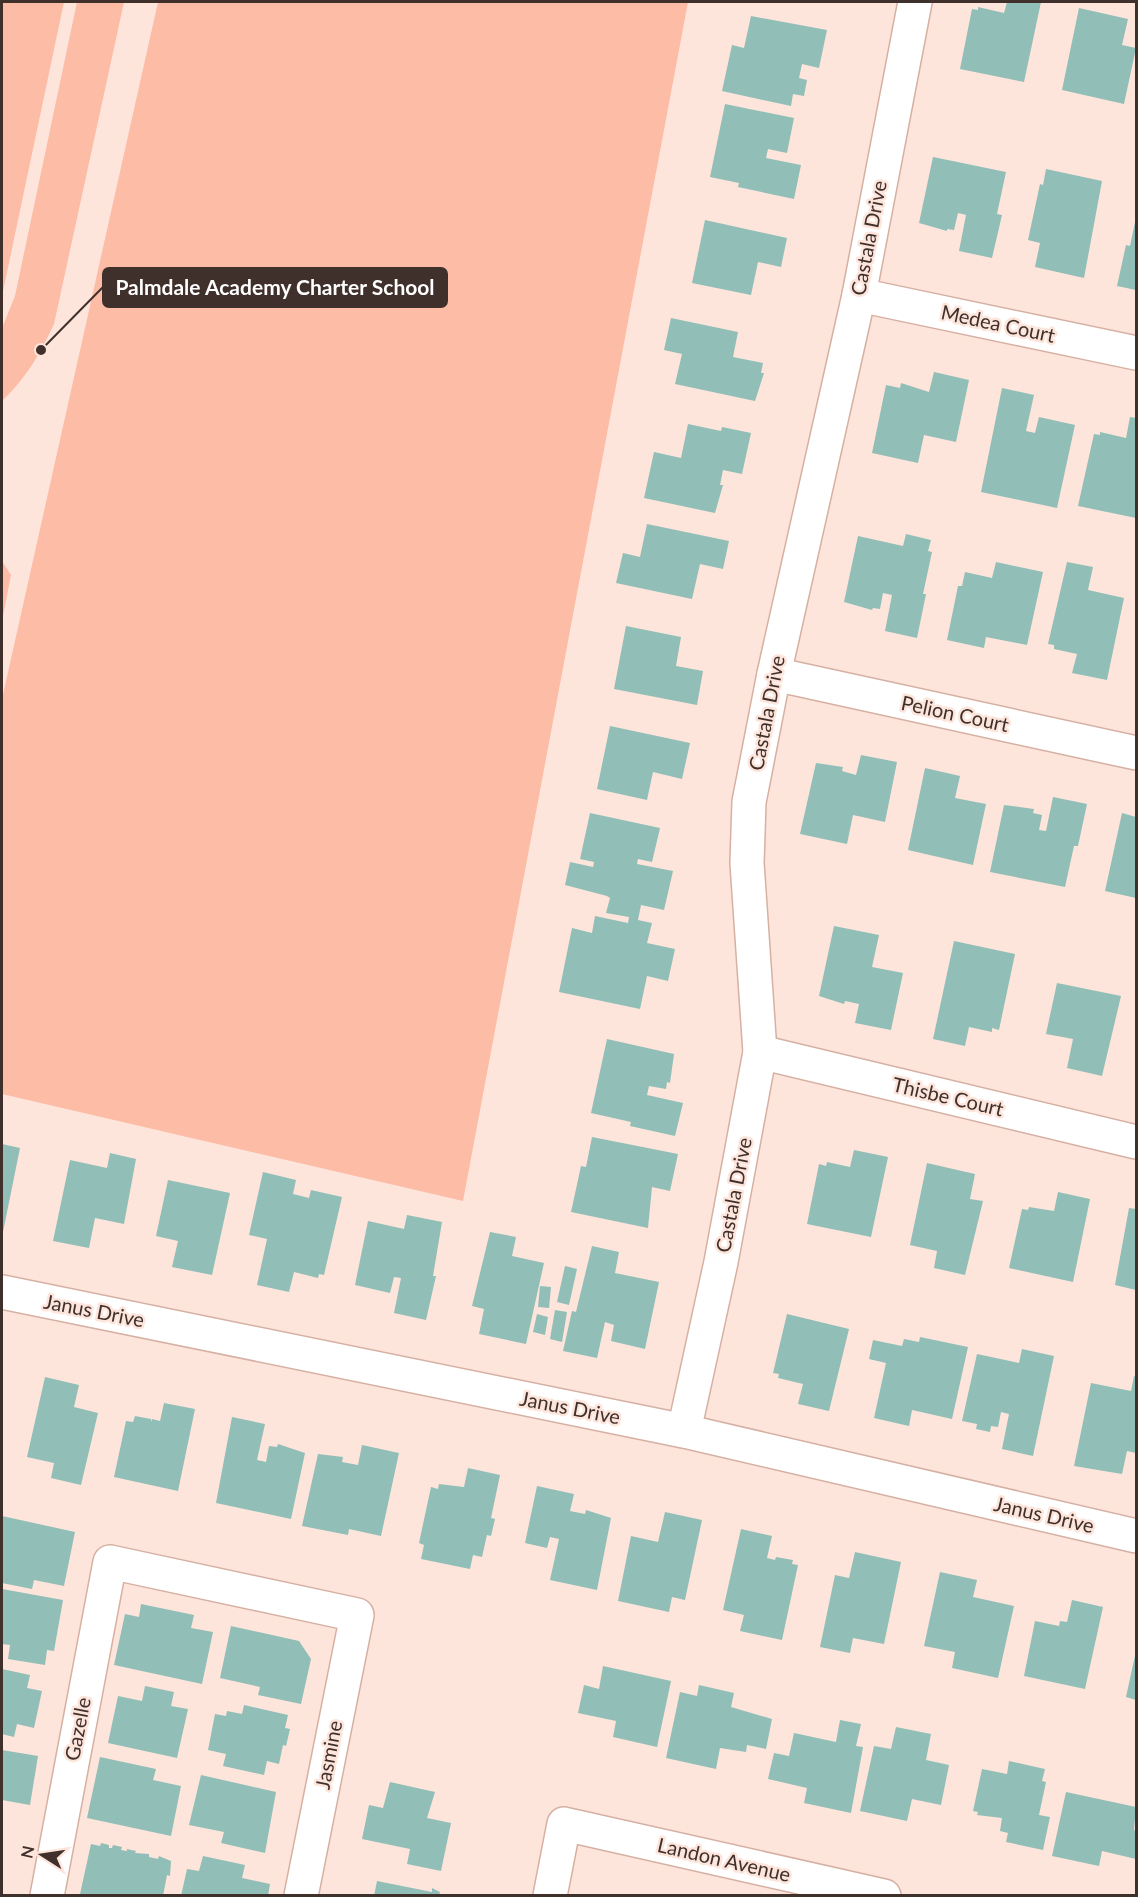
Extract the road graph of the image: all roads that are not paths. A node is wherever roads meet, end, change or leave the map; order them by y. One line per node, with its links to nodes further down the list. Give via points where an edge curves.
1 (915, 2): 2 (street, Castala Drive)
2 (859, 295): 3 (street, Medea Court); 4 (street, Castala Drive)
3 (1137, 353)
4 (774, 674): 5 (street, Pelion Court); 6 (street, Castala Drive, via 749,802 747,863)
5 (1137, 753)
6 (760, 1052): 7 (street, Thisbe Court); 9 (street, Castala Drive, via 721,1262)
7 (1137, 1142)
8 (2, 1292): 9 (street, Janus Drive)
9 (684, 1431): 10 (street, Janus Drive)
10 (1137, 1536)
11 (110, 1562): 12 (street, Gazelle); 13 (street, Jasmine, via 357,1615)
12 (47, 1896)
13 (301, 1896)
14 (550, 1896): 15 (street, Landon Avenue, via 564,1824)
15 (884, 1896)

